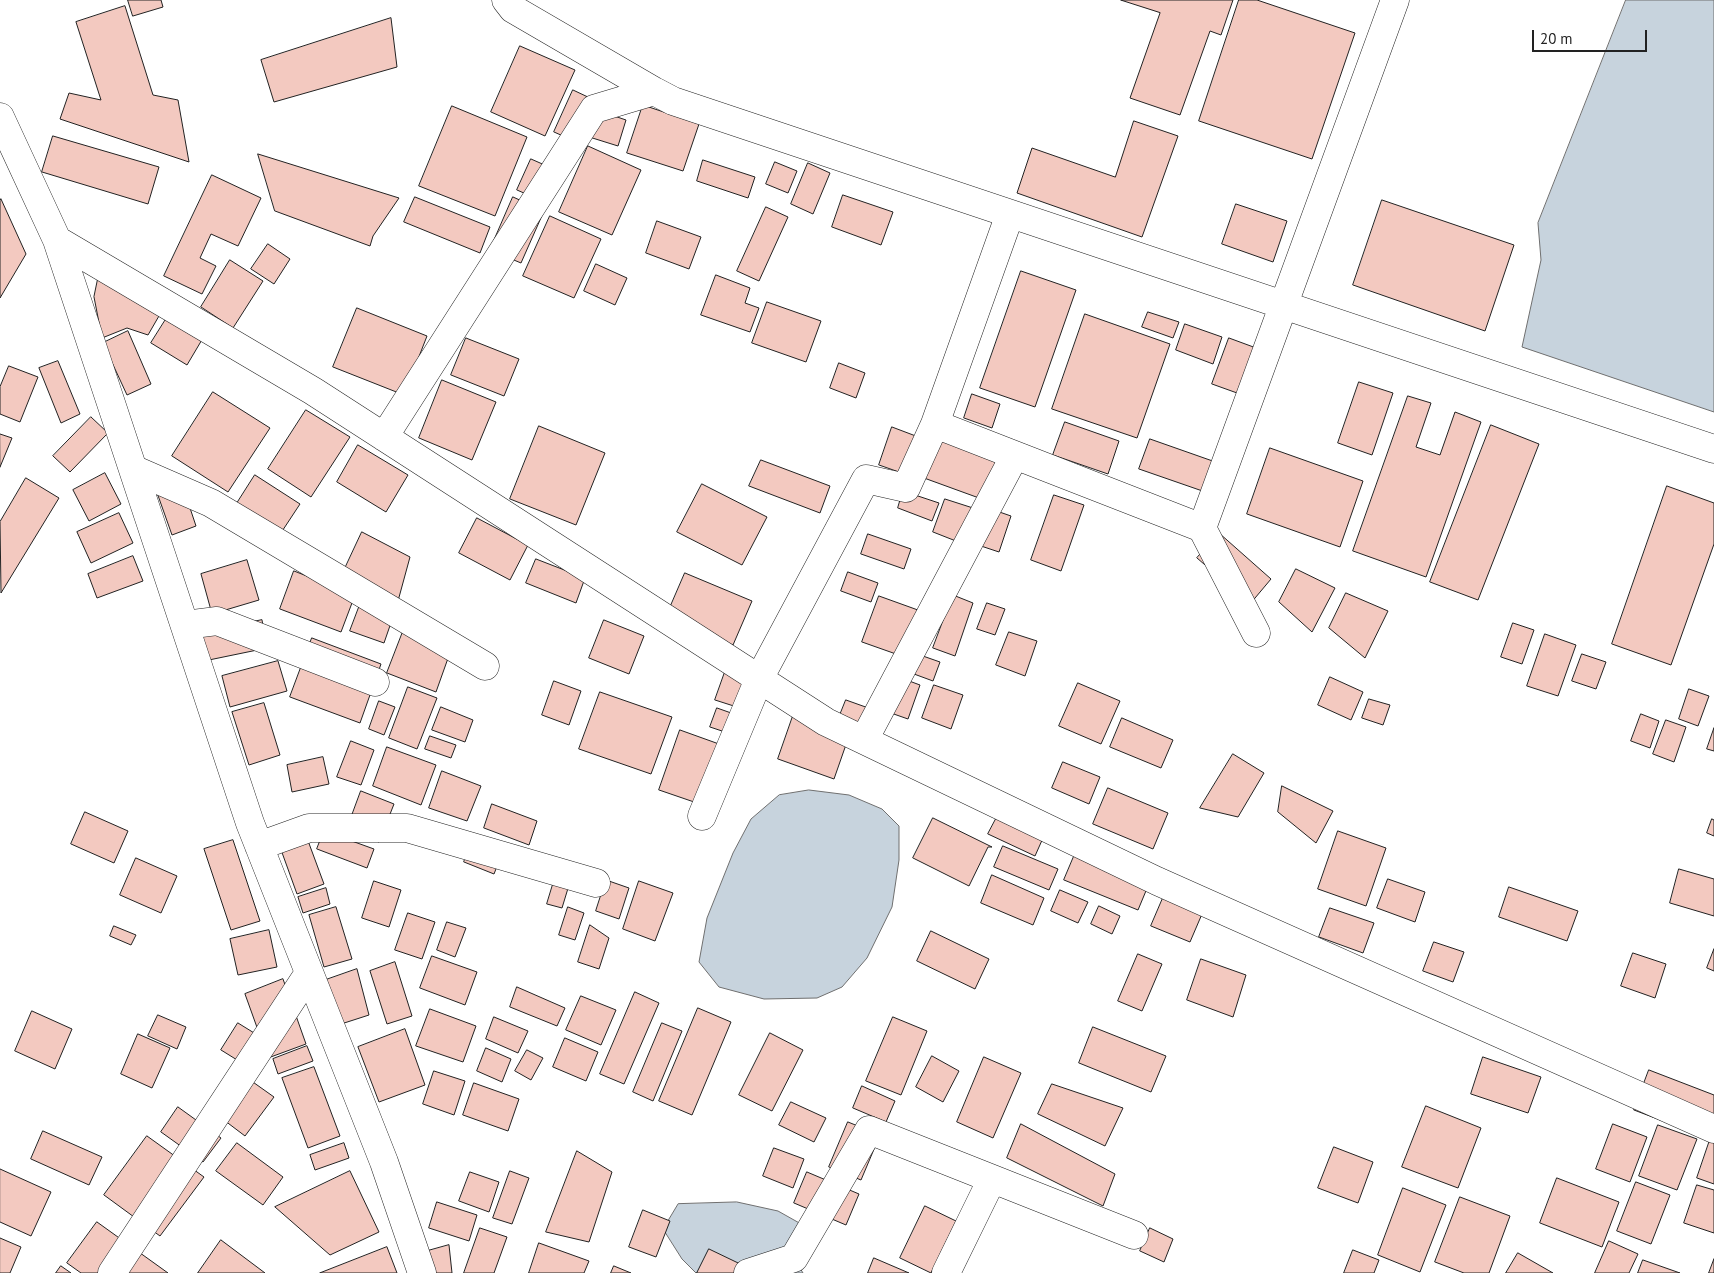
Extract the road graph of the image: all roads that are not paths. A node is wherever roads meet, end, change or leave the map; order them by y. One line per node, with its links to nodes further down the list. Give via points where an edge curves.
1 (506, 0): 3 (street, via 513,9)
2 (1395, 0): 7 (street)
3 (654, 91): 5 (street); 9 (street, via 594,109)
4 (0, 117): 6 (street)
5 (1010, 214): 7 (street); 8 (street)
6 (57, 240): 9 (street, via 313,391); 12 (street)
7 (1284, 306): 10 (street); 13 (street)
8 (935, 424): 11 (street); 17 (street, via 906,488 866,479)
9 (384, 437): 17 (street)
10 (1714, 449)
11 (1015, 455): 13 (street); 19 (street)
12 (133, 469): 14 (street); 16 (street, via 211,503)
13 (1202, 528): 15 (street)
14 (184, 625): 18 (street, via 217,621); 21 (street)
15 (1256, 633)
16 (484, 666)
17 (760, 679): 19 (street, via 826,722); 20 (street)
18 (375, 682)
19 (864, 740): 24 (street, via 1157,881)
20 (702, 816)
21 (259, 846): 22 (street, via 309,828 407,828); 23 (street)
22 (596, 883)
23 (309, 973): 27 (street); 28 (street, via 384,1162)
24 (1714, 1129)
25 (992, 1179): 26 (street); 29 (street, via 869,1130 794,1258); 30 (street)
26 (1134, 1234)
27 (112, 1273)
28 (422, 1273)
29 (748, 1273)
30 (946, 1273)

